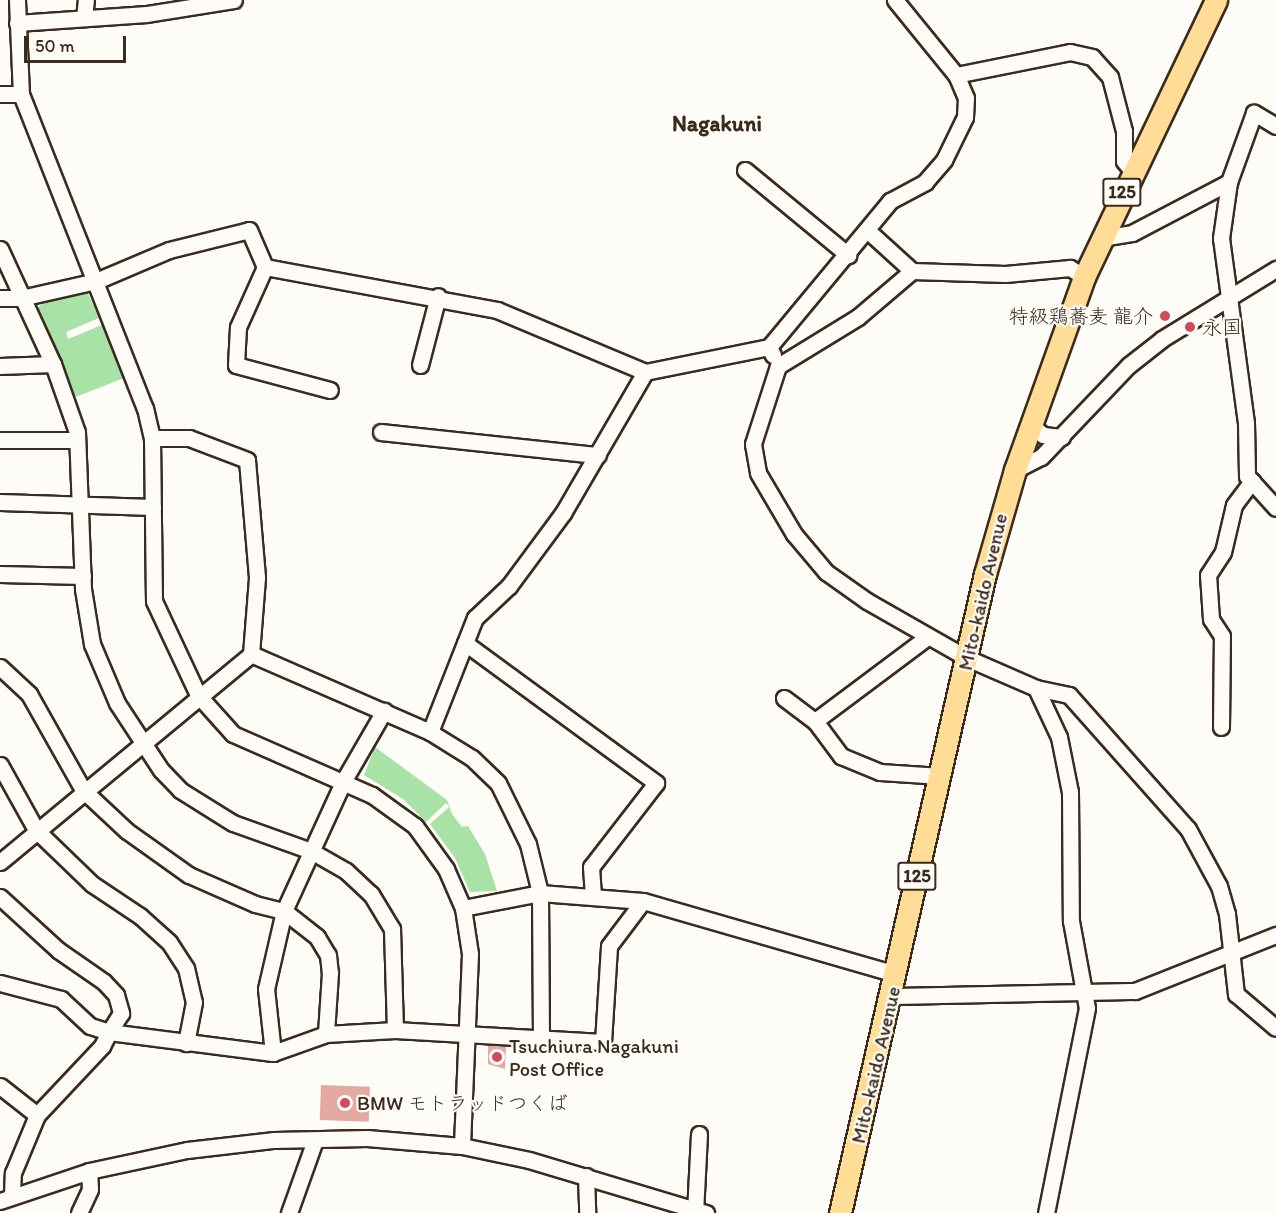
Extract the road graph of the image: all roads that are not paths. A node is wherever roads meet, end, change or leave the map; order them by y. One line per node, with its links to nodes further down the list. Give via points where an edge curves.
1 (17, 0): 7 (street)
2 (86, 0): 6 (street)
3 (234, 0): 6 (street)
4 (895, 0): 8 (street)
5 (1216, 0): 13 (highway, Mito-kaido Avenue / 125)
6 (84, 18): 7 (street)
7 (17, 23): 10 (street)
8 (956, 75): 13 (street, via 1070,52 1092,57 1110,77 1124,131 1124,161); 15 (street, via 966,98 965,117 944,160 925,182 890,201)
9 (0, 94): 10 (street)
10 (21, 94): 23 (street)
11 (1276, 126): 14 (street, via 1254,113)
12 (745, 170): 18 (street)
13 (1132, 171): 16 (highway, Mito-kaido Avenue / 125)
14 (1229, 182): 16 (street, via 1132,233); 24 (street, via 1221,238)
15 (867, 230): 18 (street); 21 (street)
16 (1101, 238): 22 (highway, Mito-kaido Avenue / 125)
17 (0, 249): 27 (street)
18 (848, 255): 28 (street)
19 (265, 267): 23 (street, via 249,230 169,250); 25 (street); 34 (street, via 238,327 236,365)
20 (1276, 269): 24 (street)
21 (912, 271): 22 (street, via 1005,274 1070,268); 32 (street, via 858,317)
22 (1084, 277): 35 (highway, Mito-kaido Avenue / 125)
23 (96, 281): 27 (street); 38 (street)
24 (1230, 295): 37 (street, via 1129,365); 43 (street, via 1246,423 1247,476)
25 (438, 296): 30 (street); 33 (street, via 496,310)
26 (0, 298): 27 (street)
27 (21, 298): 29 (street)
28 (769, 347): 32 (street); 33 (street)
29 (53, 364): 31 (street); 40 (street)
30 (420, 365)
31 (0, 366)
32 (778, 366): 50 (street, via 753,444 758,473 794,534 826,572)
33 (645, 372): 41 (street)
34 (330, 390)
35 (1030, 424): 37 (street, via 1043,435); 42 (highway, Mito-kaido Avenue / 125)
36 (381, 432): 41 (street)
37 (1062, 437): 42 (street, via 1030,466)
38 (152, 438): 46 (street); 52 (street, via 189,438 247,460 257,577)
39 (0, 440): 40 (street)
40 (77, 440): 45 (street)
41 (598, 455): 51 (street, via 509,586 475,618)
42 (1015, 470): 53 (highway, Mito-kaido Avenue / 125)
43 (1252, 481): 47 (street); 60 (street, via 1234,505 1222,552 1208,575 1211,619 1222,636)
44 (0, 502): 45 (street)
45 (77, 503): 46 (street); 49 (street)
46 (153, 507): 56 (street, via 154,601)
47 (1276, 508)
48 (0, 574): 49 (street)
49 (82, 576): 62 (street, via 95,653 117,703)
50 (926, 638): 53 (street); 59 (street)
51 (465, 642): 61 (street); 71 (street, via 656,783 591,867)
52 (251, 654): 56 (street); 58 (street)
53 (967, 658): 55 (street); 64 (highway, Mito-kaido Avenue / 125)
54 (0, 667): 66 (street, via 29,694)
55 (1036, 688): 77 (street, via 1069,695 1188,829 1219,886 1227,914); 80 (street, via 1059,738 1068,781 1071,921)
56 (198, 695): 62 (street); 65 (street, via 233,734)
57 (784, 698): 59 (street)
58 (384, 711): 61 (street); 65 (street)
59 (815, 721): 64 (street, via 842,756 880,772)
60 (1221, 727)
61 (430, 732): 70 (street, via 472,758 498,783 528,844)
62 (143, 741): 66 (street); 68 (street, via 180,790 233,823)
63 (0, 765): 67 (street)
64 (940, 776): 78 (highway, Mito-kaido Avenue / 125)
65 (344, 780): 68 (street); 74 (street, via 415,826 446,869)
66 (83, 790): 67 (street); 75 (street, via 173,865 255,904)
67 (36, 830): 69 (street); 88 (street, via 92,884 140,916 169,942 186,968 194,1002)
68 (311, 851): 75 (street); 83 (street, via 346,871 371,894 392,929)
69 (0, 862)
70 (540, 893): 71 (street); 74 (street); 87 (street)
71 (593, 895): 73 (street)
72 (0, 897): 84 (street, via 117,995 121,1013)
73 (643, 902): 78 (street); 87 (street, via 609,945 603,1042)
74 (463, 908): 85 (street, via 471,977)
75 (284, 910): 86 (street, via 317,937 328,956); 89 (street, via 266,989)
76 (1276, 935): 77 (street)
77 (1229, 953): 80 (street, via 1135,991); 82 (street, via 1236,994)
78 (897, 974): 81 (highway, Mito-kaido Avenue / 125)
79 (0, 982): 84 (street, via 61,999 90,1026)
80 (1086, 994): 81 (street); 103 (street, via 1087,1008)
81 (891, 996): 102 (highway, Mito-kaido Avenue / 125)
82 (1276, 1028)
83 (395, 1030): 85 (street); 86 (street)
84 (109, 1032): 88 (street); 91 (street, via 102,1046)
85 (470, 1032): 87 (street); 94 (street)
86 (326, 1034): 89 (street)
87 (541, 1036)
88 (186, 1044): 89 (street)
89 (273, 1053)
90 (0, 1086): 91 (street)
91 (37, 1115): 97 (street, via 12,1173)
92 (699, 1134): 98 (street)
93 (315, 1140): 94 (street, via 367,1138); 95 (street, via 227,1144); 100 (street)
94 (462, 1146): 96 (street)
95 (89, 1171): 97 (street); 99 (street, via 90,1189)
96 (586, 1176): 98 (street); 101 (street)
97 (6, 1199)
98 (699, 1212)
99 (79, 1213)
100 (289, 1213)
101 (587, 1213)
102 (840, 1213)
103 (1046, 1213)

